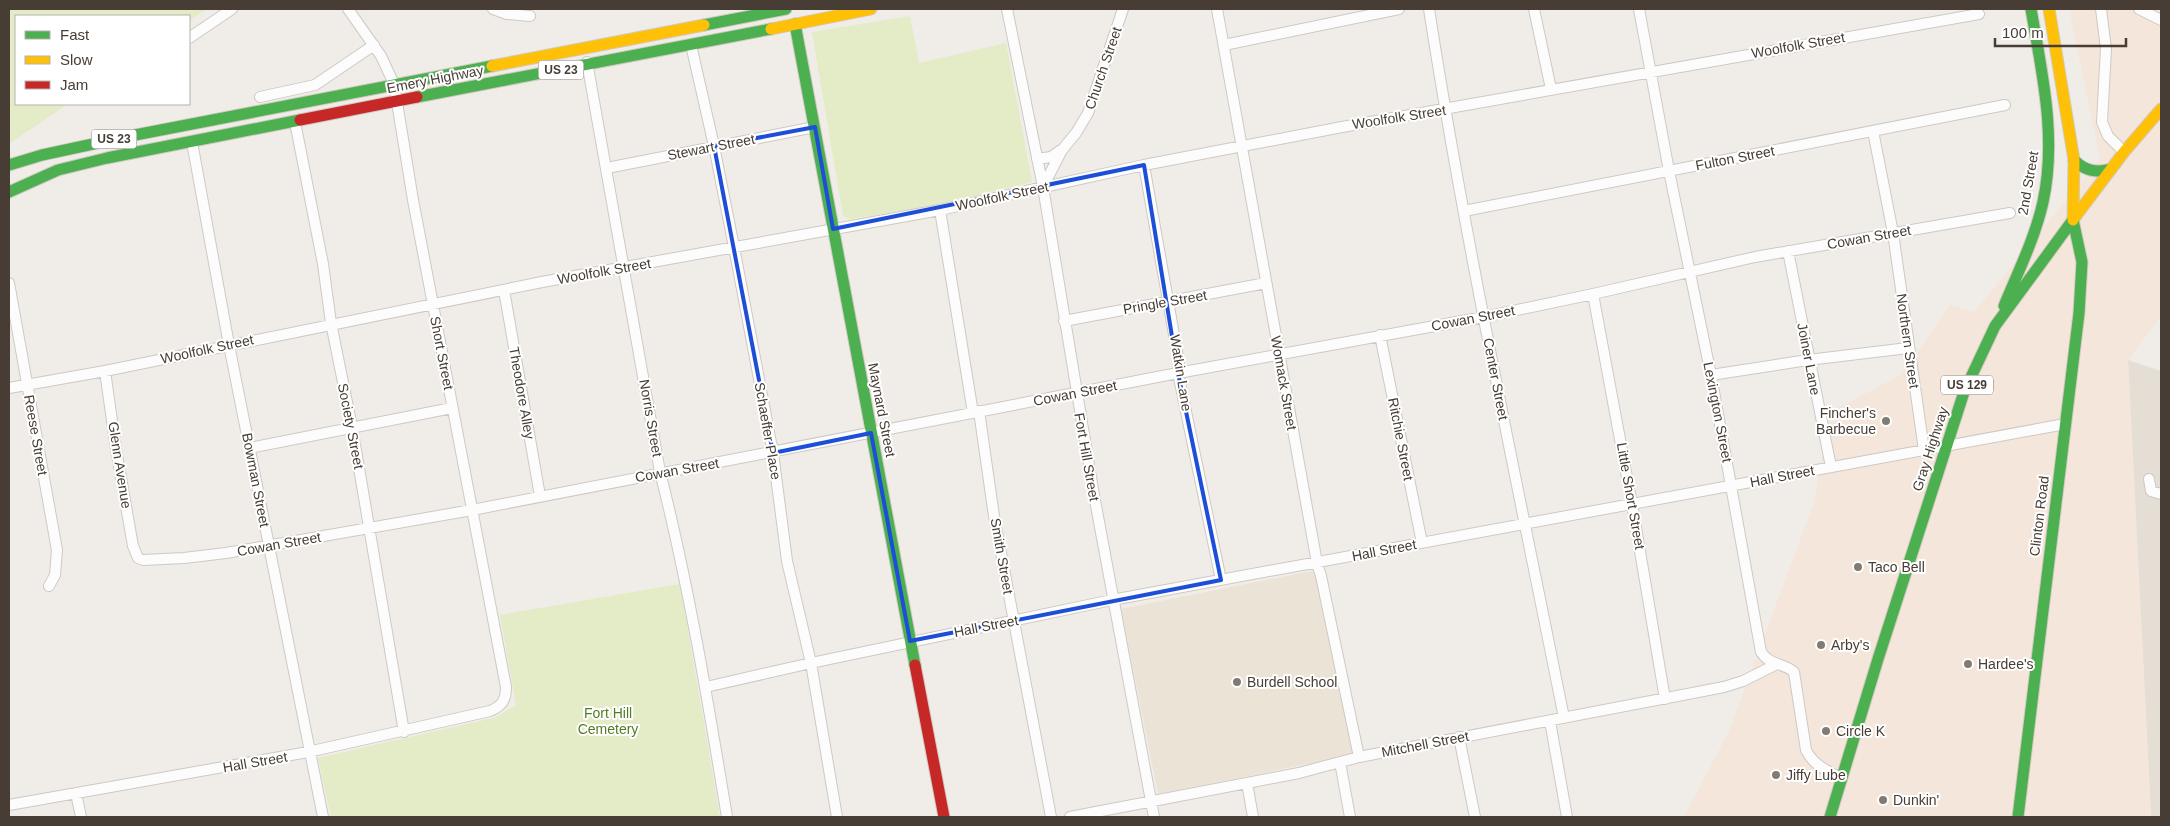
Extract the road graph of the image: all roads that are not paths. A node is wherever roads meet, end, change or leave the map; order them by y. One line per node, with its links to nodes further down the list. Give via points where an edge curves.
1 (232, 9): 22 (street)
2 (348, 9): 23 (street, Short Street)
3 (493, 9): 19 (street)
4 (786, 9): 26 (main road, Emery Highway / US 23)
5 (792, 9): 21 (street, Maynard Street)
6 (871, 9): 21 (main road, Emery Highway / US 23)
7 (1008, 9): 44 (street, Fort Hill Street)
8 (1123, 9): 42 (street, Church Street, via 1088,114)
9 (1217, 9): 25 (street, Womack Street)
10 (1399, 9): 25 (street)
11 (1429, 9): 35 (street, Center Street)
12 (1534, 9): 30 (street)
13 (1639, 9): 28 (street, Lexington Street)
14 (2031, 9): 72 (main road, 2nd Street, via 2049,114 2048,170 2032,236)
15 (2049, 9): 45 (main road)
16 (2101, 9): 43 (street, via 2106,49 2102,122 2108,136)
17 (2139, 9): 20 (street)
18 (1979, 14): 28 (street, Woolfolk Street)
19 (530, 16)
20 (2161, 20)
21 (795, 24): 24 (main road, Emery Highway / US 23); 37 (main road, Maynard Street)
22 (190, 37)
23 (374, 45): 29 (street, Short Street); 31 (street, via 315,85)
24 (691, 45): 27 (main road, Emery Highway / US 23); 40 (street, Schaeffer Place)
25 (1224, 45): 41 (street, Womack Street)
26 (584, 48): 27 (street, Norris Street); 29 (main road, Emery Highway / US 23)
27 (588, 65): 32 (main road, Emery Highway / US 23); 48 (street, Norris Street)
28 (1650, 70): 30 (street, Woolfolk Street); 50 (street, Lexington Street)
29 (394, 84): 32 (street, Short Street); 46 (main road, Emery Highway / US 23, via 135,135)
30 (1551, 89): 35 (street, Woolfolk Street)
31 (260, 97)
32 (397, 102): 36 (main road, Emery Highway / US 23); 68 (street, Short Street)
33 (2006, 105): 38 (street, Fulton Street)
34 (2161, 109): 43 (main road, Gray Highway / US 129)
35 (1445, 110): 41 (street, Woolfolk Street); 54 (street, Center Street)
36 (295, 122): 39 (main road, Emery Highway / US 23); 71 (street, Society Street, via 323,264)
37 (815, 127): 40 (street, Stewart Street); 57 (main road, Maynard Street)
38 (1873, 132): 50 (street, Fulton Street); 58 (street, Northern Street)
39 (192, 142): 52 (main road, Emery Highway / US 23, via 58,170); 74 (street, Bowman Street)
40 (714, 146): 48 (street, Stewart Street); 59 (street, Schaeffer Place)
41 (1242, 146): 47 (street, Woolfolk Street); 64 (street, Womack Street)
42 (1062, 150): 44 (street, via 1051,157); 51 (street, Church Street)
43 (2124, 152): 49 (main road, Gray Highway / US 129)
44 (1037, 159): 51 (street, Fort Hill Street)
45 (2074, 160): 49 (main road, via 2082,169 2092,172); 56 (main road)
46 (9, 165)
47 (1144, 165): 51 (street, Woolfolk Street); 67 (street, Watkin Lane)
48 (607, 168): 61 (street, Norris Street)
49 (2111, 169): 56 (main road, Gray Highway / US 129)
50 (1669, 171): 54 (street, Fulton Street); 62 (street, Lexington Street)
51 (1043, 187): 53 (street, Woolfolk Street); 70 (street, Fort Hill Street)
52 (9, 192)
53 (940, 210): 57 (street, Woolfolk Street); 85 (street, Smith Street)
54 (1464, 211): 69 (street, Center Street)
55 (2010, 212): 58 (street, Cowan Street)
56 (2073, 220): 72 (main road, Gray Highway / US 129); 86 (main road, Clinton Road, via 2082,262 2082,280)
57 (833, 229): 59 (street, Woolfolk Street); 88 (main road, Maynard Street)
58 (1893, 233): 60 (street, Cowan Street); 75 (street, Northern Street)
59 (734, 247): 61 (street, Woolfolk Street); 92 (street, Schaeffer Place)
60 (1788, 251): 62 (street, Cowan Street); 77 (street, Joiner Lane)
61 (624, 267): 65 (street, Woolfolk Street); 94 (street, Norris Street)
62 (1690, 272): 66 (street, Cowan Street); 80 (street, Lexington Street)
63 (9, 283): 81 (street, Reese Street)
64 (1266, 283): 67 (street, Pringle Street); 76 (street, Womack Street)
65 (504, 290): 68 (street, Woolfolk Street); 98 (street, Theodore Alley)
66 (1593, 294): 69 (street, Cowan Street); 99 (street, Little Short Street)
67 (1170, 301): 70 (street, Pringle Street); 79 (street, Watkin Lane)
68 (433, 305): 71 (street, Woolfolk Street); 84 (street, Short Street)
69 (1484, 317): 73 (street, Cowan Street); 101 (street, Center Street)
70 (1064, 321): 83 (street, Fort Hill Street)
71 (331, 324): 74 (street, Woolfolk Street); 87 (street, Society Street)
72 (1995, 326): 89 (main road, Gray Highway / US 129, via 1964,392)
73 (1380, 335): 76 (street, Cowan Street); 103 (street, Ritchie Street)
74 (229, 345): 78 (street, Woolfolk Street); 90 (street, Bowman Street)
75 (1908, 348): 77 (street); 91 (street, Northern Street)
76 (1279, 354): 79 (street, Cowan Street); 106 (street, Womack Street)
77 (1808, 360): 80 (street); 93 (street, Joiner Lane)
78 (105, 371): 81 (street, Woolfolk Street); 105 (street, Glenn Avenue)
79 (1178, 373): 83 (street, Cowan Street); 107 (street, Watkin Lane)
80 (1711, 375): 96 (street, Lexington Street)
81 (27, 385): 82 (street, Woolfolk Street); 108 (street, Reese Street, via 57,550 55,575)
82 (9, 388)
83 (1076, 393): 85 (street, Cowan Street); 109 (street, Fort Hill Street)
84 (452, 408): 87 (street); 100 (street, Short Street)
85 (976, 412): 88 (street, Cowan Street); 110 (street, Smith Street)
86 (2065, 424): 89 (street, Hall Street); 142 (main road, Clinton Road)
87 (352, 427): 90 (street); 102 (street, Society Street)
88 (871, 433): 92 (street, Cowan Street); 111 (main road, Maynard Street)
89 (1946, 447): 91 (street, Hall Street); 124 (main road, Gray Highway / US 129)
90 (250, 448): 104 (street, Bowman Street)
91 (1924, 450): 93 (street, Hall Street)
92 (773, 453): 94 (street, Cowan Street); 112 (street, Schaeffer Place, via 787,561)
93 (1831, 467): 96 (street, Hall Street)
94 (660, 472): 98 (street, Cowan Street); 114 (street, Norris Street)
95 (2149, 480): 97 (street, via 2151,491)
96 (1732, 486): 99 (street, Hall Street); 113 (street, Lexington Street, via 1761,652 1766,660)
97 (2161, 494)
98 (540, 496): 100 (street, Cowan Street)
99 (1632, 504): 101 (street, Hall Street); 115 (street, Little Short Street)
100 (472, 510): 102 (street, Cowan Street); 116 (street, Short Street, via 506,687)
101 (1525, 524): 103 (street, Hall Street); 117 (street, Center Street)
102 (370, 528): 104 (street, Cowan Street); 119 (street, Society Street)
103 (1422, 543): 106 (street, Hall Street)
104 (269, 546): 105 (street, Cowan Street, via 184,558); 121 (street, Bowman Street)
105 (138, 558)
106 (1317, 563): 107 (street, Hall Street); 122 (street, Womack Street)
107 (1221, 580): 109 (street, Hall Street)
108 (49, 586)
109 (1112, 600): 110 (street, Hall Street); 127 (street, Fort Hill Street)
110 (1014, 621): 111 (street, Hall Street); 134 (street, Smith Street)
111 (910, 641): 112 (street, Hall Street); 133 (main road, Maynard Street)
112 (811, 662): 114 (street, Hall Street); 132 (street, Schaeffer Place)
113 (1777, 664): 115 (street, Mitchell Street, via 1724,687); 124 (street, Lexington Street, via 1794,672 1809,758)
114 (706, 687): 131 (street, Norris Street)
115 (1665, 699): 117 (street, Mitchell Street)
116 (499, 707): 119 (street, Hall Street)
117 (1564, 718): 118 (street, Mitchell Street)
118 (1550, 722): 120 (street, Mitchell Street); 140 (street)
119 (404, 732): 121 (street, Hall Street)
120 (1458, 737): 122 (street, Mitchell Street); 139 (street)
121 (308, 752): 126 (street, Hall Street); 130 (street, Bowman Street)
122 (1359, 756): 123 (street, Mitchell Street)
123 (1340, 762): 125 (street, Mitchell Street); 138 (street)
124 (1842, 779): 141 (main road, Gray Highway / US 129)
125 (1247, 783): 127 (street, Mitchell Street); 137 (street)
126 (76, 793): 128 (street, Hall Street); 129 (street)
127 (1151, 802): 135 (street, Mitchell Street); 136 (street, Fort Hill Street)
128 (9, 805)
129 (81, 817)
130 (323, 817)
131 (727, 817)
132 (837, 817)
133 (944, 817)
134 (1051, 817)
135 (1070, 817)
136 (1154, 817)
137 (1253, 817)
138 (1350, 817)
139 (1475, 817)
140 (1567, 817)
141 (1830, 817)
142 (2018, 817)

